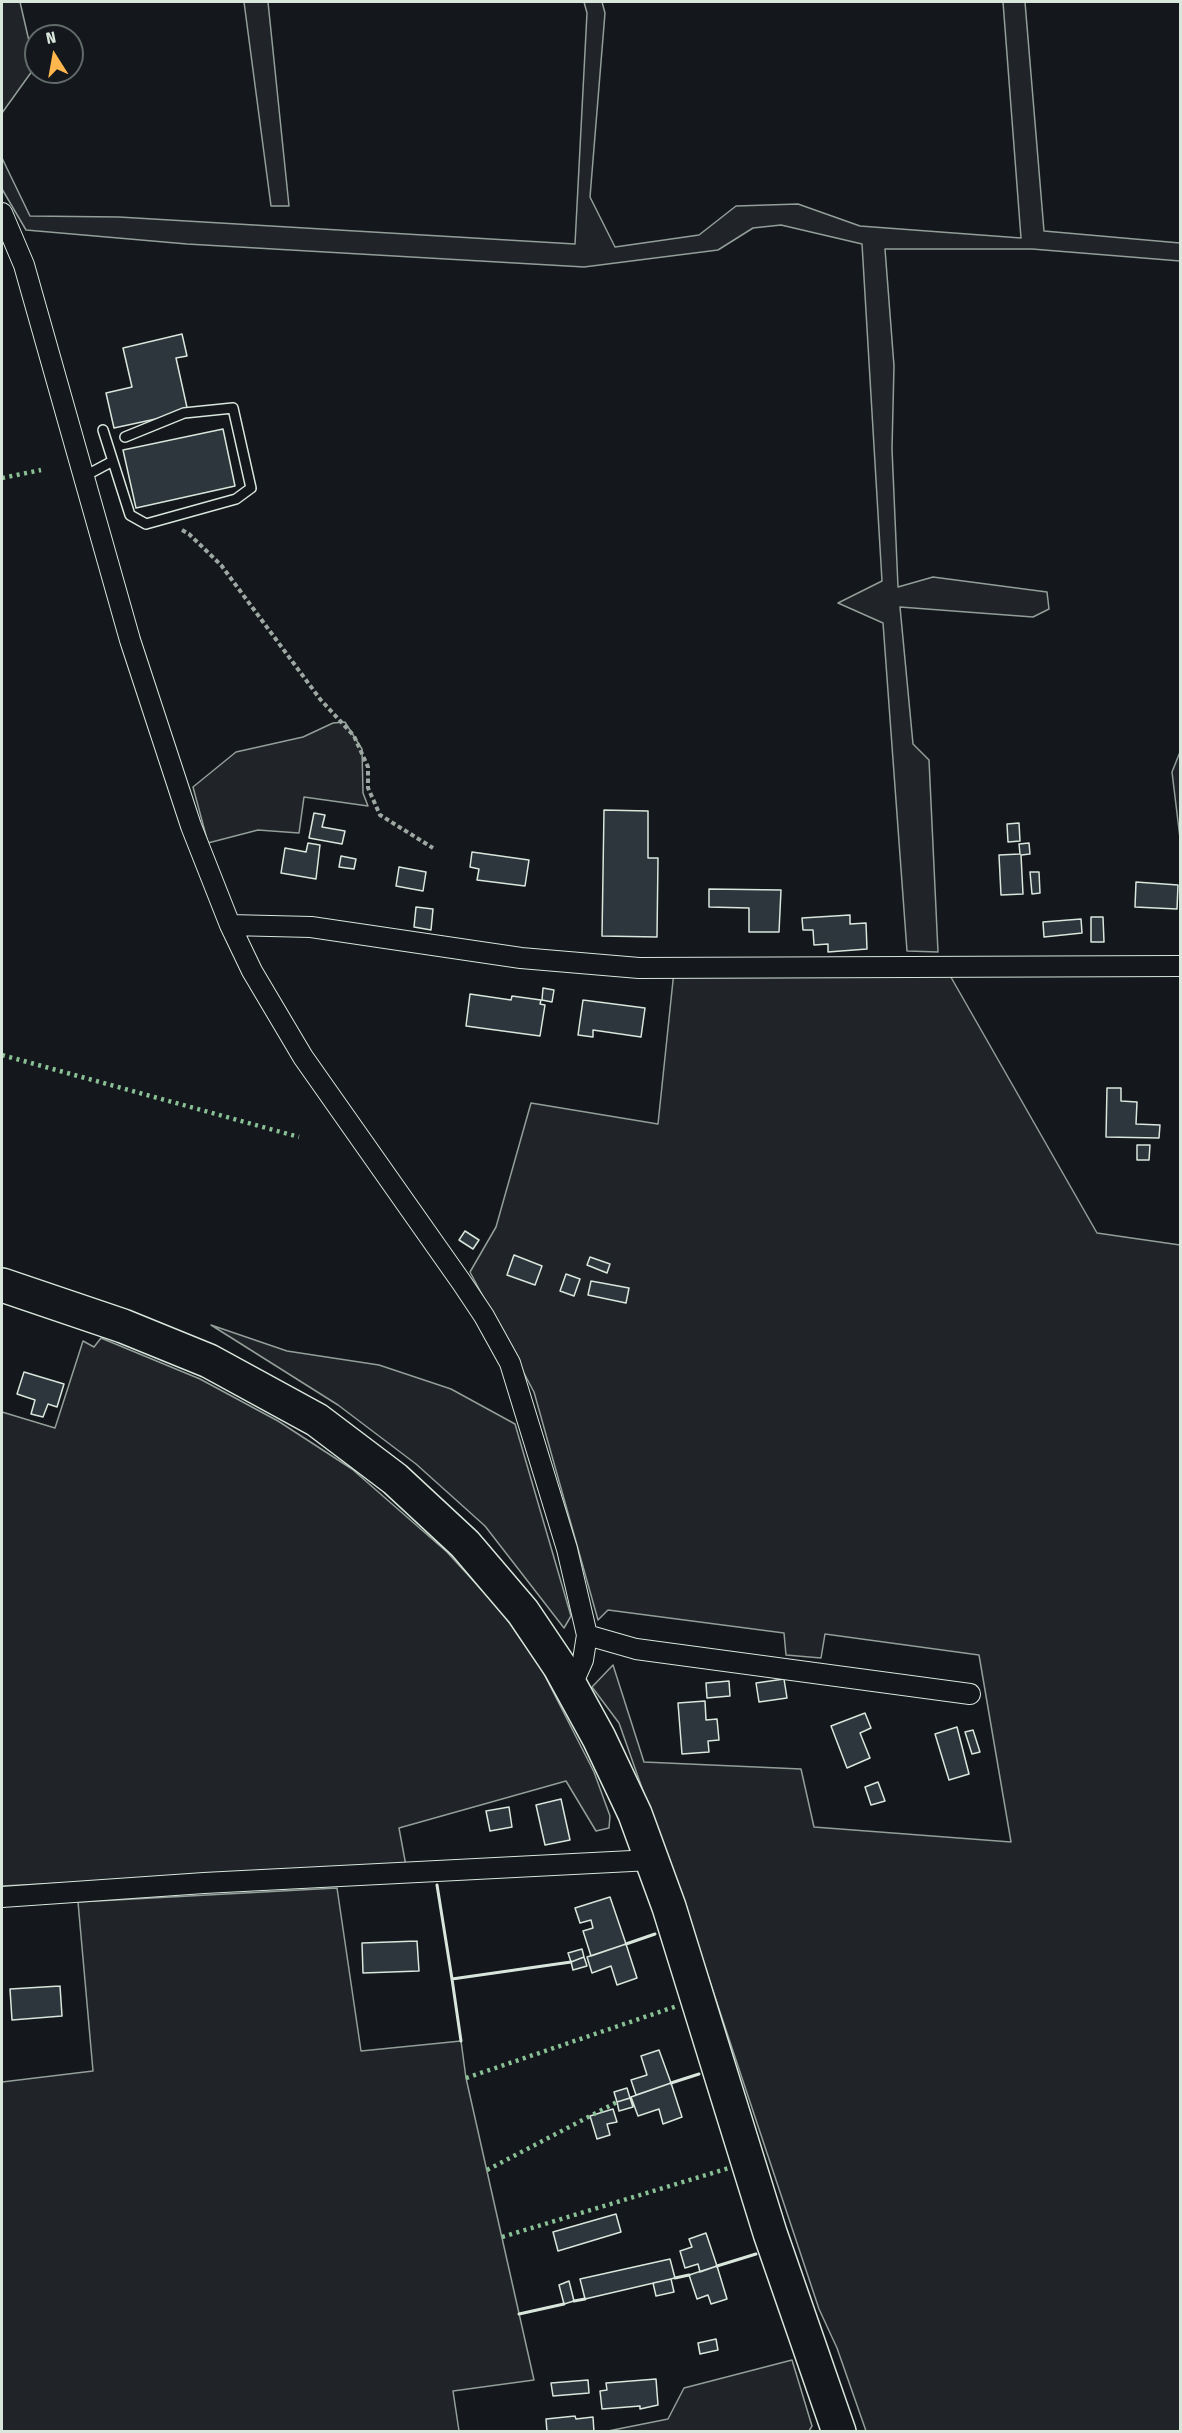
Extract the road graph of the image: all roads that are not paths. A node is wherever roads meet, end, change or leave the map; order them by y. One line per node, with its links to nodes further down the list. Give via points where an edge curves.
1 (2, 213): 5 (street, via 24,265)
2 (103, 430): 4 (lane)
3 (124, 437): 4 (lane, via 184,413 233,408 251,488 236,499 146,524 130,515)
4 (111, 462): 5 (lane)
5 (83, 477): 6 (street, via 130,640)
6 (230, 925): 7 (street, via 311,927 521,958 639,968); 9 (street, via 252,971 303,1057 449,1264 510,1363 567,1549)
7 (1180, 966)
8 (2, 1285): 10 (highway, via 123,1326 209,1361 317,1420 395,1479 465,1544 523,1612)
9 (587, 1635): 10 (street, via 583,1660); 11 (street, via 636,1649)
10 (571, 1687): 12 (highway, via 634,1814)
11 (970, 1694)
12 (651, 1860): 13 (street); 14 (highway, via 770,2233)
13 (2, 1897)
14 (839, 2432)

